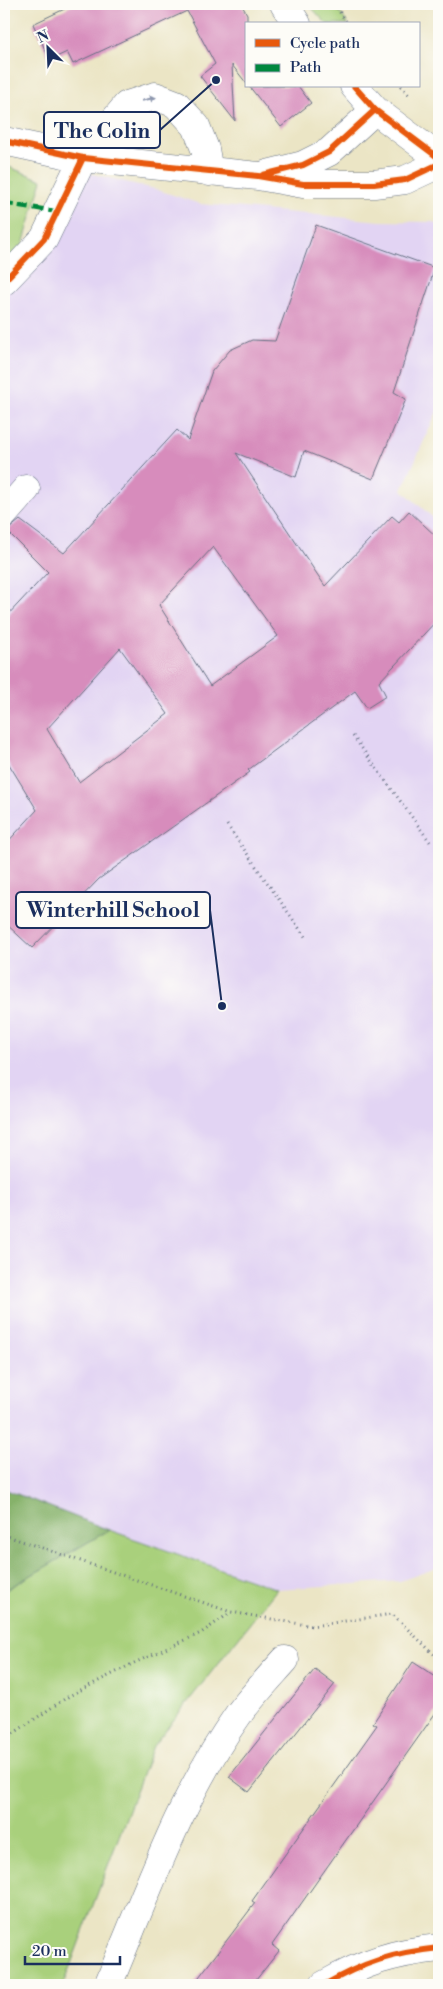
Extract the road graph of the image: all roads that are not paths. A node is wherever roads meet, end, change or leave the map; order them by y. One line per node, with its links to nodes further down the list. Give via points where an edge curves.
1 (284, 4): 2 (street)
2 (296, 22)
3 (356, 88): 4 (street)
4 (375, 110): 6 (street); 10 (street, via 329,152 303,165)
5 (4, 141): 7 (street)
6 (439, 158)
7 (96, 159): 9 (street); 9 (street, one-way to 9, via 113,122 127,105 154,96 176,104 196,126); 11 (street, via 44,239)
8 (439, 164): 10 (street, via 405,180 374,184 304,184)
9 (209, 172): 10 (street)
10 (258, 176)
11 (4, 281)
12 (26, 489): 13 (street)
13 (4, 514)
14 (285, 1660): 16 (street, via 239,1714 198,1779 173,1829)
15 (439, 1948): 17 (street, via 377,1959)
16 (108, 1985)
17 (324, 1985)

